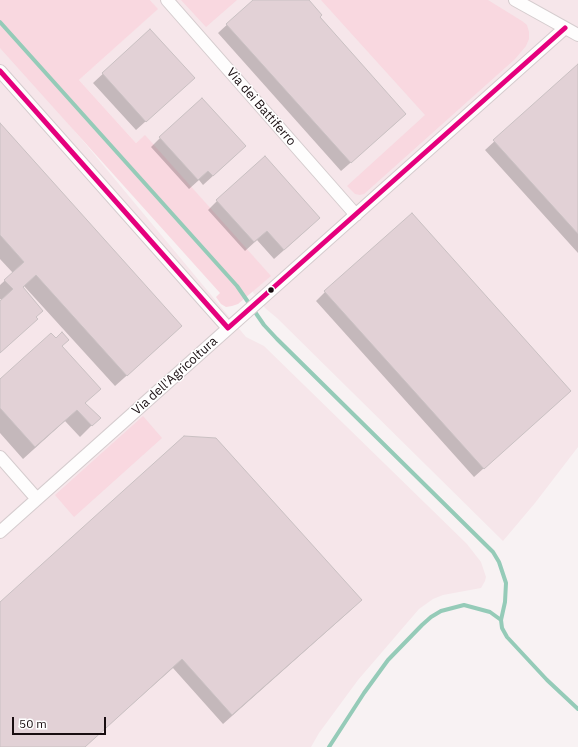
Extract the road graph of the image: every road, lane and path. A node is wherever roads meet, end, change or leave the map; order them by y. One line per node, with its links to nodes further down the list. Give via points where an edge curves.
1 (167, 0): 6 (street, Via dei Battiferro)
2 (515, 0): 3 (street)
3 (565, 28): 4 (street); 6 (street, Via dell'Agricoltura)
4 (578, 35)
5 (0, 71): 7 (street)
6 (356, 215): 7 (street, Via dell'Agricoltura)
7 (228, 328): 9 (street, Via dell'Agricoltura)
8 (0, 457): 9 (street)
9 (37, 499): 10 (street, Via dell'Agricoltura)
10 (0, 532)

